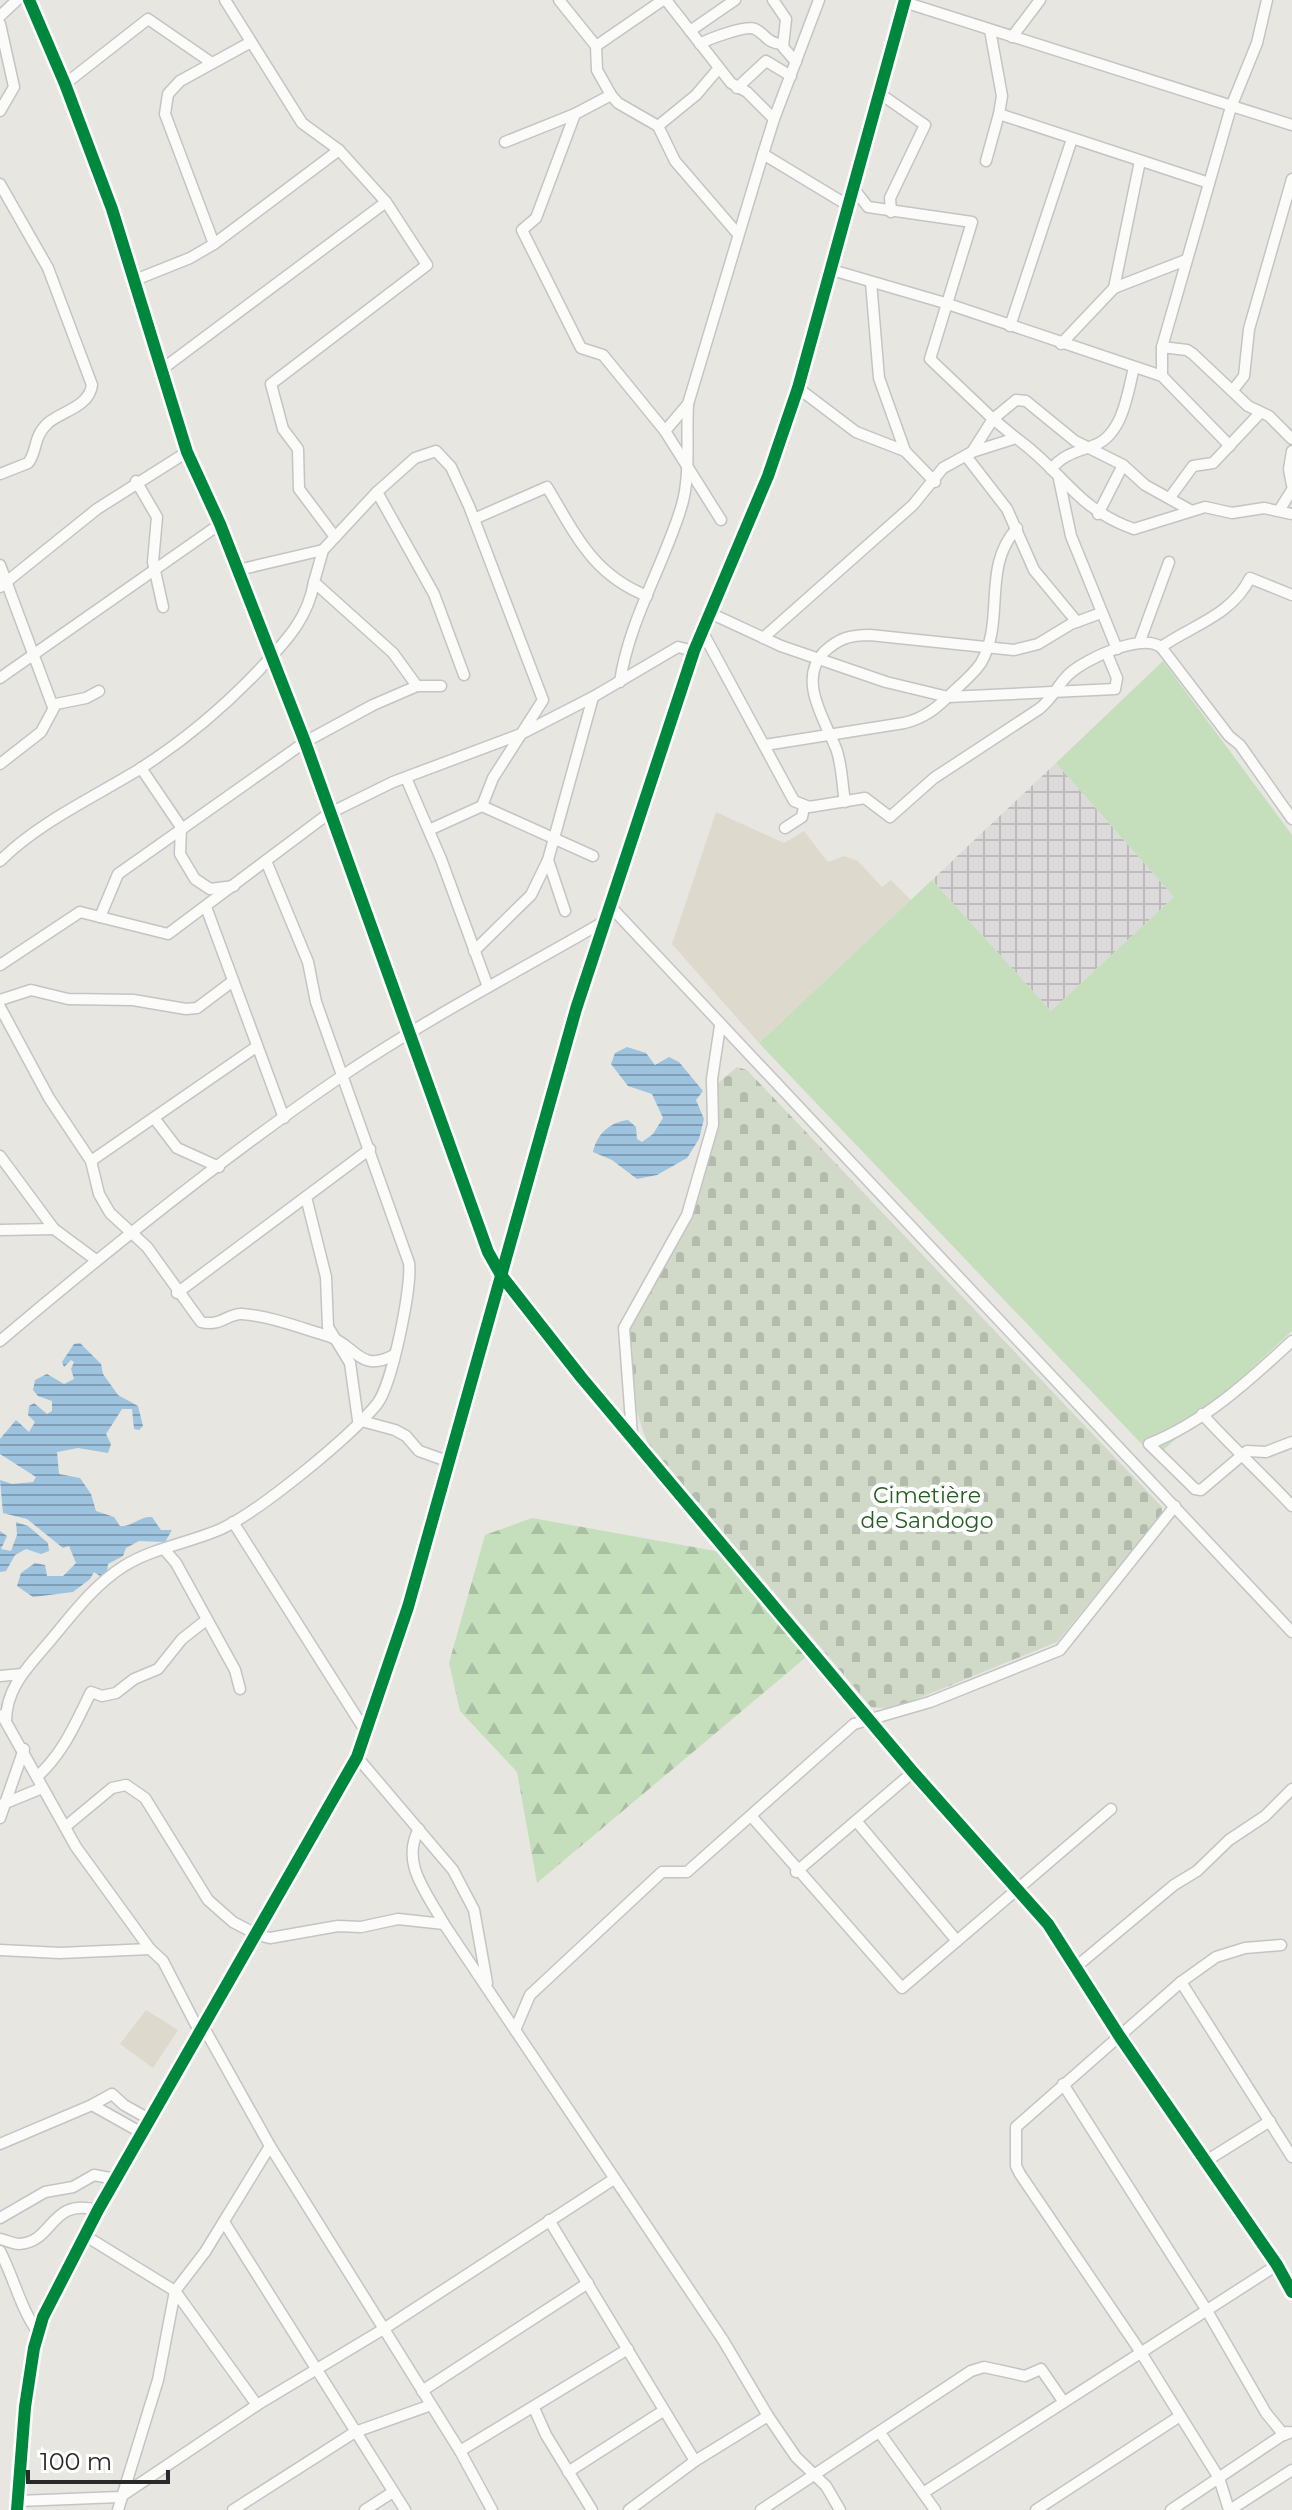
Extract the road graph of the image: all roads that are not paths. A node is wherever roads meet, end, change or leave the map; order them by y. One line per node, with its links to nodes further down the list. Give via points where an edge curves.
1 (17, 0): 13 (street)
2 (29, 0): 26 (street)
3 (225, 0): 18 (street)
4 (559, 0): 21 (street)
5 (665, 0): 16 (street); 21 (street)
6 (735, 0): 16 (street)
7 (773, 0): 20 (street, via 786,19)
8 (819, 0): 22 (street)
9 (1040, 0): 17 (street)
10 (1267, 0): 30 (street, via 1257,43)
11 (905, 1): 12 (street); 28 (street)
12 (925, 4): 15 (street)
13 (0, 16)
14 (0, 24): 31 (street, via 14,87)
15 (990, 30): 17 (street); 33 (street, via 1002,96)
16 (690, 31): 19 (street)
17 (1012, 37): 30 (street)
18 (251, 42): 23 (street); 39 (street, via 302,123)
19 (700, 44): 20 (street, via 744,28 754,29 769,43); 24 (street)
20 (782, 44): 22 (street)
21 (596, 46): 29 (street, via 597,70)
22 (796, 62): 25 (street)
23 (212, 63): 26 (street, via 148,19); 52 (street, via 168,94 165,114)
24 (719, 68): 27 (street); 36 (street)
25 (791, 76): 27 (street, via 766,61); 34 (street)
26 (65, 84): 55 (street)
27 (737, 88): 34 (street)
28 (879, 93): 46 (street); 49 (street, via 925,125 890,198)
29 (611, 95): 32 (street); 36 (street)
30 (1231, 107): 35 (street); 44 (street)
31 (0, 111)
32 (575, 114): 38 (street); 70 (street, via 536,218 522,230 581,348 603,355)
33 (999, 114): 37 (street); 41 (street)
34 (774, 119): 40 (street)
35 (1292, 125)
36 (658, 126): 51 (street, via 675,161)
37 (1072, 139): 42 (street); 59 (street)
38 (505, 142)
39 (339, 150): 47 (street); 52 (street)
40 (763, 154): 48 (street); 51 (street)
41 (986, 161)
42 (1140, 161): 44 (street); 57 (street)
43 (1292, 179): 50 (street)
44 (1209, 183): 53 (street)
45 (0, 184): 82 (street, via 48,268 92,385 80,404 37,435 28,463)
46 (854, 189): 48 (street); 49 (street, via 868,207)
47 (386, 202): 63 (street); 97 (street, via 427,265 271,384 283,429 298,449 299,489)
48 (849, 206): 54 (street)
49 (891, 212): 58 (street, via 972,222)
50 (1287, 214): 66 (street, via 1249,329 1244,376)
51 (737, 233): 67 (street)
52 (214, 244): 55 (street)
53 (1186, 260): 57 (street); 61 (street)
54 (832, 270): 56 (street); 65 (street)
55 (135, 280): 63 (street)
56 (871, 282): 58 (street); 75 (street, via 879,378)
57 (1114, 288): 60 (street)
58 (945, 303): 59 (street); 69 (street, via 930,361)
59 (1010, 326): 60 (street)
60 (1061, 344): 62 (street)
61 (1162, 347): 64 (street); 66 (street, via 1187,350)
62 (1134, 367): 64 (street); 74 (street, via 1118,423)
63 (161, 370): 77 (street)
64 (1162, 376): 73 (street)
65 (798, 388): 75 (street, via 856,432); 108 (street, via 768,476)
66 (1233, 390): 68 (street)
67 (688, 404): 70 (street); 79 (street)
68 (1260, 413): 72 (street); 73 (street)
69 (993, 419): 71 (street); 74 (street, via 1016,400 1026,401 1051,424); 78 (street)
70 (665, 431): 79 (street)
71 (1016, 438): 78 (street); 81 (street)
72 (1292, 439)
73 (1230, 446): 88 (street, via 1210,465 1193,466)
74 (1090, 447): 80 (street); 81 (street, via 1065,455)
75 (905, 451): 85 (street)
76 (1292, 451): 86 (street)
77 (187, 452): 84 (street); 95 (street)
78 (969, 454): 85 (street, via 943,468); 96 (street)
79 (685, 458): 94 (street); 106 (street, via 683,504)
80 (1123, 465): 88 (street, via 1145,485); 91 (street)
81 (1051, 469): 83 (street)
82 (0, 474)
83 (1059, 479): 91 (street); 109 (street, via 1071,536)
84 (136, 481): 101 (street, via 157,517); 104 (street)
85 (935, 482): 112 (street)
86 (1292, 488): 89 (street)
87 (377, 492): 93 (street, via 415,458 436,451 451,467); 97 (street); 121 (street, via 434,594)
88 (1171, 496): 90 (street)
89 (1280, 509): 90 (street); 92 (street)
90 (1190, 510): 91 (street, via 1134,529)
91 (1098, 514)
92 (1292, 514)
93 (474, 519): 106 (street, via 547,487 598,567); 131 (street, via 543,700)
94 (721, 520)
95 (220, 524): 101 (street); 102 (street)
96 (1017, 528): 110 (street, via 1034,570); 114 (street, via 998,556)
97 (335, 537): 98 (street)
98 (323, 550): 102 (street); 103 (street)
99 (1169, 562): 113 (street)
100 (0, 565): 104 (street)
101 (154, 567): 107 (street); 118 (street)
102 (238, 570): 119 (street)
103 (314, 582): 119 (street, via 298,627); 124 (street, via 393,653)
104 (3, 585): 118 (street)
105 (1292, 595): 115 (street, via 1250,578 1231,605)
106 (647, 596): 123 (street, via 628,637)
107 (163, 607)
108 (710, 613): 111 (street); 112 (street)
109 (1101, 613): 110 (street); 117 (street)
110 (1077, 622): 114 (street, via 1034,646)
111 (702, 631): 116 (street); 134 (street)
112 (763, 638): 120 (street)
113 (1140, 641): 115 (street); 117 (street)
114 (987, 646): 120 (street, via 848,635); 129 (street, via 974,672)
115 (1161, 647): 142 (street)
116 (694, 651): 123 (street, via 678,647); 152 (street)
117 (1112, 652): 126 (street, via 1069,674); 126 (street, via 1115,689)
118 (31, 654): 122 (street); 130 (street)
119 (271, 658): 133 (street); 136 (street, via 225,706)
120 (819, 658): 129 (street); 132 (street, via 811,683)
121 (464, 675)
122 (0, 678)
123 (620, 682): 128 (street)
124 (417, 686): 125 (street); 133 (street)
125 (441, 686)
126 (1060, 690): 129 (street); 138 (street, via 1027,718 934,778 890,817 872,800)
127 (99, 691): 130 (street)
128 (593, 697): 131 (street); 146 (street)
129 (948, 697): 132 (street, via 919,720)
130 (53, 707): 135 (street, via 41,732)
131 (521, 734): 137 (street); 139 (street, via 485,792)
132 (830, 737): 134 (street); 138 (street)
133 (305, 742): 141 (street); 143 (street)
134 (765, 745): 140 (street, via 794,801)
135 (0, 764)
136 (141, 768): 143 (street); 149 (street, via 25,838)
137 (406, 778): 141 (street); 145 (street)
138 (845, 802): 140 (street)
139 (482, 806): 145 (street); 146 (street)
140 (804, 807): 144 (street, via 802,817)
141 (328, 814): 150 (street); 164 (street)
142 (1292, 819)
143 (181, 827): 151 (street, via 180,854 195,879 210,889); 155 (street, via 118,874)
144 (785, 828)
145 (429, 830): 157 (street)
146 (552, 838): 147 (street); 148 (street)
147 (593, 856)
148 (548, 860): 154 (street); 157 (street, via 531,895)
149 (0, 861)
150 (266, 861): 151 (street); 166 (street, via 308,962 313,995)
151 (234, 886): 153 (street)
152 (610, 906): 156 (street); 163 (street)
153 (206, 907): 155 (street, via 168,934); 159 (street)
154 (565, 911)
155 (100, 917): 158 (street, via 75,914)
156 (605, 921): 160 (street); 178 (street)
157 (474, 951): 160 (street)
158 (0, 965)
159 (233, 981): 161 (street, via 197,1008 186,1009 133,1000 68,999 31,990); 165 (street)
160 (488, 987): 164 (street)
161 (0, 1000)
162 (0, 1007): 171 (street, via 49,1098)
163 (720, 1026): 186 (street, via 712,1079 713,1125 687,1215 624,1328); 190 (street)
164 (409, 1033): 166 (street); 178 (street)
165 (256, 1047): 167 (street); 168 (street)
166 (342, 1076): 168 (street); 169 (street)
167 (154, 1118): 171 (street); 172 (street, via 177,1148)
168 (284, 1118): 172 (street)
169 (370, 1149): 173 (street); 183 (street, via 410,1272)
170 (1, 1158): 174 (street)
171 (91, 1161): 176 (street, via 99,1194)
172 (219, 1167): 176 (street)
173 (306, 1197): 179 (street); 180 (street, via 326,1277)
174 (54, 1229): 175 (street); 177 (street)
175 (0, 1230)
176 (130, 1232): 177 (street); 179 (street, via 147,1247)
177 (96, 1260): 181 (street)
178 (501, 1275): 186 (street); 189 (street)
179 (177, 1293): 180 (street, via 205,1324 241,1314)
180 (332, 1337): 183 (street, via 363,1359); 185 (street, via 350,1363)
181 (0, 1341)
182 (1292, 1341): 184 (street, via 1237,1391)
183 (394, 1355): 185 (street, via 378,1403)
184 (1202, 1414): 188 (street); 188 (street, via 1149,1444 1201,1490)
185 (358, 1420): 189 (street, via 395,1430 419,1451); 192 (street, via 312,1464)
186 (633, 1437): 200 (street)
187 (1292, 1442): 188 (street)
188 (1239, 1456): 191 (street)
189 (450, 1462): 201 (street)
190 (1175, 1506): 195 (street); 200 (street, via 1060,1650 930,1702)
191 (1292, 1506)
192 (233, 1522): 193 (street); 201 (street)
193 (164, 1549): 194 (street); 196 (street, via 107,1579)
194 (205, 1621): 198 (street); 205 (street, via 158,1669 116,1693 91,1692 69,1742)
195 (1292, 1632)
196 (22, 1674): 197 (street); 199 (street)
197 (0, 1676)
198 (240, 1689)
199 (3, 1716): 202 (street)
200 (870, 1718): 204 (street); 210 (street, via 854,1724)
201 (366, 1732): 203 (street)
202 (24, 1749): 205 (street); 208 (street)
203 (357, 1757): 214 (street); 218 (street)
204 (913, 1772): 212 (street); 216 (street)
205 (37, 1777): 206 (street)
206 (42, 1788): 208 (street); 213 (street)
207 (1292, 1789): 223 (street)
208 (3, 1804): 211 (street)
209 (1111, 1809): 216 (street)
210 (752, 1817): 215 (street); 227 (street, via 687,1872 662,1872 530,1995)
211 (0, 1818)
212 (857, 1822): 215 (street); 219 (street)
213 (65, 1827): 218 (street, via 112,1788 126,1785 145,1798 208,1900); 221 (street)
214 (419, 1829): 217 (street, via 410,1845 413,1866); 225 (street, via 453,1870 474,1910)
215 (796, 1872): 219 (street, via 902,1988)
216 (1020, 1888): 219 (street); 223 (street)
217 (444, 1924): 218 (street, via 398,1919 270,1938); 225 (street)
218 (258, 1935): 226 (street)
219 (957, 1941)
220 (1281, 1945): 224 (street, via 1216,1957)
221 (150, 1949): 222 (street); 226 (street, via 175,1979 196,2025)
222 (0, 1950)
223 (1077, 1966): 228 (street)
224 (1181, 1982): 228 (street); 232 (street)
225 (488, 1989): 227 (street)
226 (203, 2026): 231 (street); 235 (street)
227 (515, 2030): 239 (street)
228 (1120, 2037): 229 (street); 237 (street)
229 (1063, 2084): 251 (street); 255 (street, via 1016,2127 1016,2166)
230 (92, 2105): 231 (street, via 112,2094); 233 (street); 234 (street)
231 (149, 2119): 233 (street)
232 (1270, 2121): 236 (street); 237 (street)
233 (142, 2133): 238 (street)
234 (0, 2144)
235 (270, 2146): 243 (street); 252 (street)
236 (1292, 2157)
237 (1206, 2161): 247 (street)
238 (115, 2179): 240 (street); 241 (street, via 94,2175 73,2187 45,2192)
239 (614, 2179): 242 (street); 263 (street)
240 (98, 2210): 244 (street); 245 (street, via 62,2210 37,2238 17,2244)
241 (0, 2218)
242 (549, 2220): 248 (street); 252 (street)
243 (224, 2222): 249 (street); 256 (street)
244 (84, 2235): 249 (street); 253 (street)
245 (0, 2239)
246 (0, 2251): 253 (street)
247 (1277, 2265): 250 (street); 251 (street)
248 (588, 2283): 254 (street); 257 (street)
249 (175, 2291): 259 (street); 276 (street, via 158,2380)
250 (1292, 2292)
251 (1206, 2309): 255 (street); 266 (street, via 1266,2413)
252 (382, 2330): 256 (street); 257 (street)
253 (37, 2331): 277 (street, via 23,2421)
254 (628, 2349): 261 (street); 262 (street)
255 (1140, 2351): 258 (street); 264 (street)
256 (317, 2371): 259 (street); 265 (street)
257 (422, 2391): 260 (street)
258 (1063, 2401): 267 (street, via 1041,2369 1025,2376 977,2368); 275 (street)
259 (257, 2405): 276 (street)
260 (431, 2405): 265 (street); 268 (street)
261 (534, 2408): 268 (street); 271 (street)
262 (663, 2411): 269 (street); 271 (street)
263 (768, 2416): 269 (street); 272 (street)
264 (1180, 2416): 273 (street); 288 (street)
265 (355, 2432): 274 (street); 279 (street)
266 (1289, 2432): 273 (street)
267 (880, 2433): 272 (street); 275 (street)
268 (460, 2451): 282 (street)
269 (695, 2461): 284 (street)
270 (1292, 2470): 290 (street)
271 (568, 2472): 283 (street)
272 (816, 2476): 285 (street); 286 (street)
273 (1219, 2478): 289 (street); 290 (street)
274 (393, 2492): 280 (street); 281 (street)
275 (923, 2493): 287 (street)
276 (120, 2497): 277 (street); 278 (street)
277 (18, 2505)
278 (118, 2510)
279 (233, 2510)
280 (365, 2510)
281 (405, 2510)
282 (492, 2510)
283 (592, 2510)
284 (629, 2510)
285 (761, 2510)
286 (840, 2510)
287 (935, 2510)
288 (1036, 2510)
289 (1171, 2510)
290 (1230, 2510)

